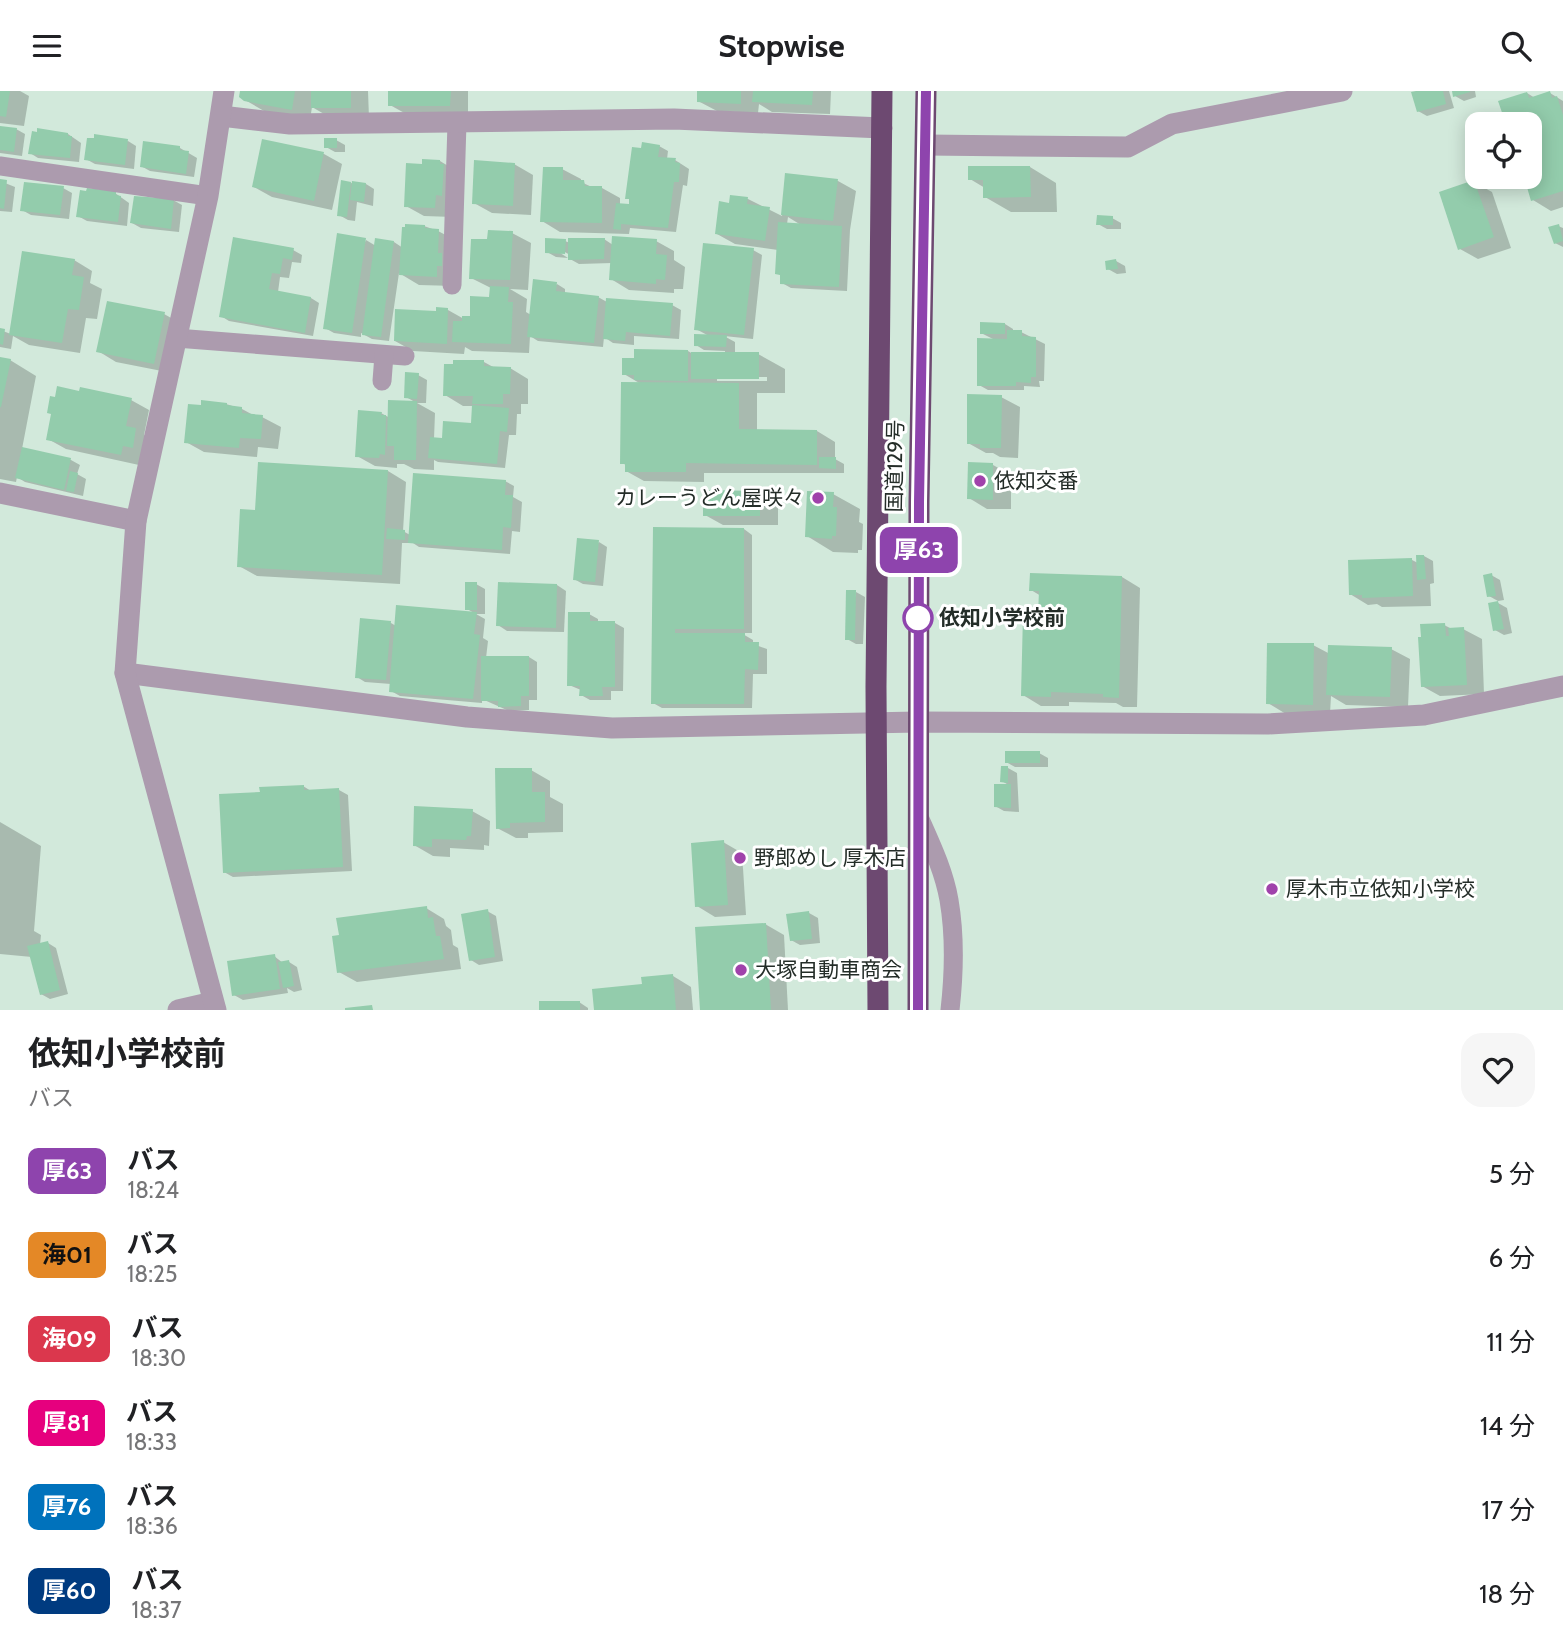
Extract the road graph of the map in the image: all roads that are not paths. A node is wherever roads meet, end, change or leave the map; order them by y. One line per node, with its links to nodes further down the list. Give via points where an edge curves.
1 (224, 91): 5 (street)
2 (882, 91): 7 (highway, 国道129号)
3 (926, 91): 8 (highway, 国道129号)
4 (1342, 91): 8 (street, via 1172,124 1128,148)
5 (221, 115): 6 (street, via 290,124); 10 (street)
6 (457, 123): 7 (street, via 674,119); 11 (lane)
7 (882, 128): 21 (highway, 国道129号)
8 (926, 145): 20 (highway, 国道129号)
9 (0, 166): 10 (lane)
10 (208, 196): 12 (street)
11 (452, 285)
12 (176, 338): 13 (lane); 17 (street)
13 (384, 355): 14 (lane); 15 (lane)
14 (405, 356)
15 (382, 381)
16 (0, 493): 17 (street)
17 (136, 521): 18 (street)
18 (125, 673): 21 (street, via 467,717 612,728); 23 (street)
19 (1563, 686): 20 (street, via 1424,715 1294,722)
20 (918, 722): 21 (street); 22 (highway, 国道129号)
21 (877, 723): 25 (highway, 国道129号)
22 (919, 816): 26 (highway, 国道129号); 27 (lane, via 949,901 953,944)
23 (214, 1006): 24 (street)
24 (178, 1010)
25 (878, 1010)
26 (918, 1010)
27 (950, 1010)

